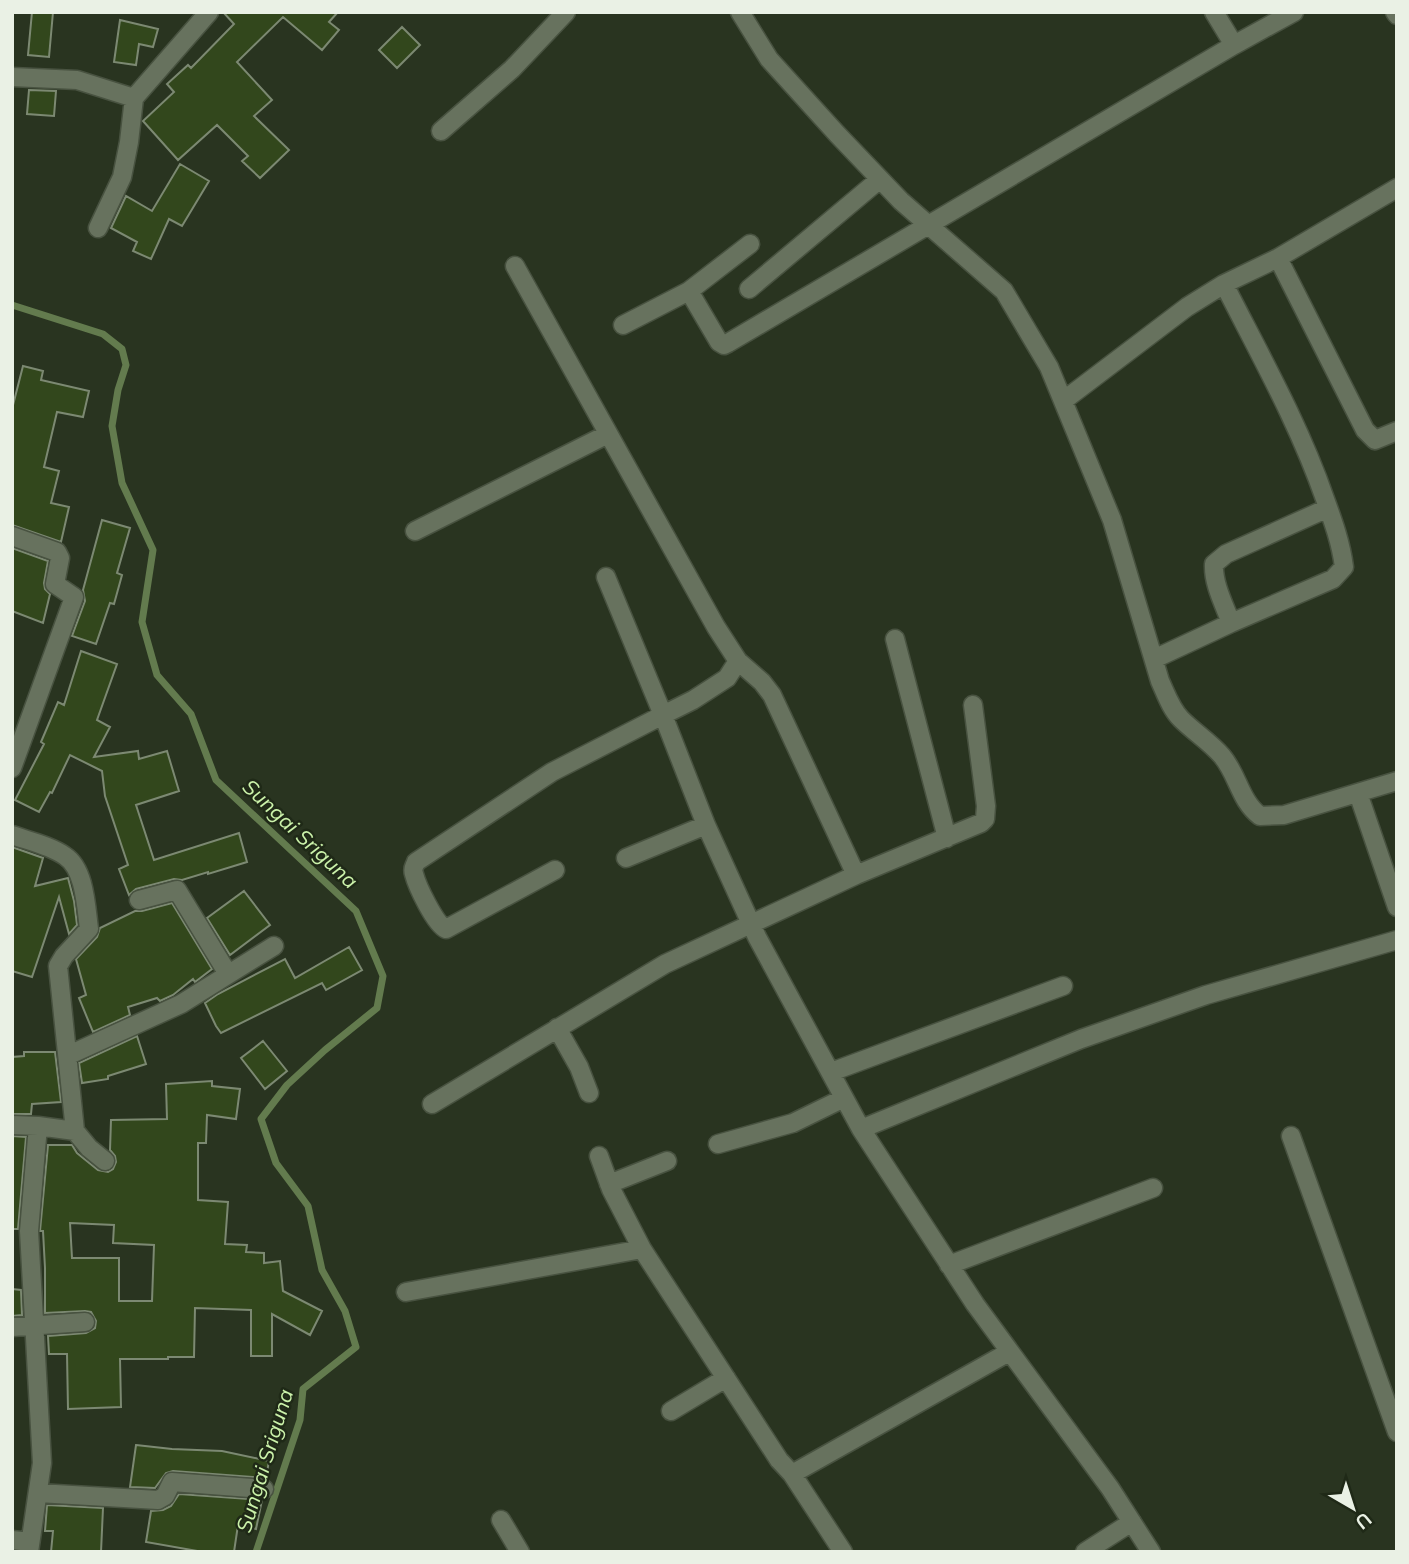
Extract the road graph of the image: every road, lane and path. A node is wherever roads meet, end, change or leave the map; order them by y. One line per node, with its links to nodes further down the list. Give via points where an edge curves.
1 (209, 12): 8 (street)
2 (566, 12): 9 (street, via 512,69)
3 (740, 12): 10 (street, via 769,59)
4 (1214, 12): 6 (street)
5 (1294, 12): 6 (street)
6 (1234, 45): 12 (street)
7 (12, 77): 8 (street, via 77,80)
8 (131, 97): 13 (street, via 122,177)
9 (441, 131)
10 (880, 179): 12 (street); 18 (street)
11 (1397, 188): 15 (street)
12 (930, 226): 19 (street, via 724,345); 21 (street, via 1004,291 1049,367)
13 (98, 228)
14 (750, 244): 19 (street)
15 (1278, 257): 17 (street); 22 (street, via 1365,430 1375,440)
16 (515, 266): 23 (street)
17 (1224, 284): 21 (street); 24 (street, via 1300,433)
18 (748, 289)
19 (689, 291): 20 (street)
20 (623, 325)
21 (1063, 401): 30 (street, via 1112,520)
22 (1397, 432)
23 (608, 434): 25 (street); 31 (street)
24 (1328, 508): 28 (street, via 1226,554 1214,564); 28 (street, via 1342,551 1341,573)
25 (415, 531)
26 (12, 536): 34 (street, via 57,552 55,584 74,595)
27 (606, 577): 33 (street)
28 (1231, 622): 30 (street)
29 (895, 639): 39 (street)
30 (1154, 659): 36 (street, via 1175,712 1223,757 1249,808 1259,816 1284,815)
31 (738, 661): 33 (street, via 727,678); 42 (street, via 772,695)
32 (974, 705): 39 (street, via 985,819)
33 (663, 715): 37 (street); 41 (street, via 552,772 413,867 426,900 446,929)
34 (12, 768)
35 (1397, 781): 36 (street)
36 (1358, 793): 44 (street)
37 (706, 825): 40 (street); 45 (street)
38 (12, 835): 51 (street, via 65,855 81,881 89,929 58,966)
39 (947, 838): 42 (street)
40 (626, 858)
41 (555, 870)
42 (856, 875): 45 (street)
43 (139, 900): 48 (street, via 178,891)
44 (1397, 907)
45 (750, 923): 50 (street, via 664,964); 52 (street)
46 (1397, 940): 58 (street, via 1206,996 1082,1039)
47 (274, 946): 48 (street)
48 (228, 974): 51 (street, via 181,1004)
49 (1063, 986): 52 (street)
50 (556, 1028): 53 (street); 55 (street)
51 (69, 1055): 59 (street)
52 (831, 1072): 54 (street)
53 (589, 1093)
54 (844, 1098): 58 (street); 61 (street, via 793,1123)
55 (432, 1104)
56 (12, 1125): 57 (street)
57 (38, 1126): 59 (street); 71 (street, via 29,1231)
58 (860, 1129): 68 (street)
59 (75, 1131): 63 (street)
60 (1291, 1136): 76 (street)
61 (718, 1144)
62 (599, 1156): 65 (street)
63 (105, 1161)
64 (667, 1161): 65 (street)
65 (609, 1184): 67 (street)
66 (1153, 1188): 68 (street)
67 (642, 1249): 69 (street); 74 (street)
68 (949, 1265): 73 (street)
69 (406, 1292)
70 (85, 1322): 71 (street)
71 (34, 1326): 72 (street); 79 (street, via 42,1463)
72 (12, 1327)
73 (1009, 1352): 77 (street); 81 (street)
74 (726, 1378): 75 (street); 77 (street)
75 (671, 1411)
76 (1397, 1432)
77 (792, 1474): 84 (street)
78 (264, 1489): 79 (street, via 172,1482 158,1500)
79 (38, 1493): 82 (street)
80 (501, 1520): 83 (street)
81 (1132, 1522): 85 (street); 86 (street)
82 (24, 1545)
83 (520, 1552)
84 (843, 1552)
85 (1085, 1552)
86 (1151, 1552)

